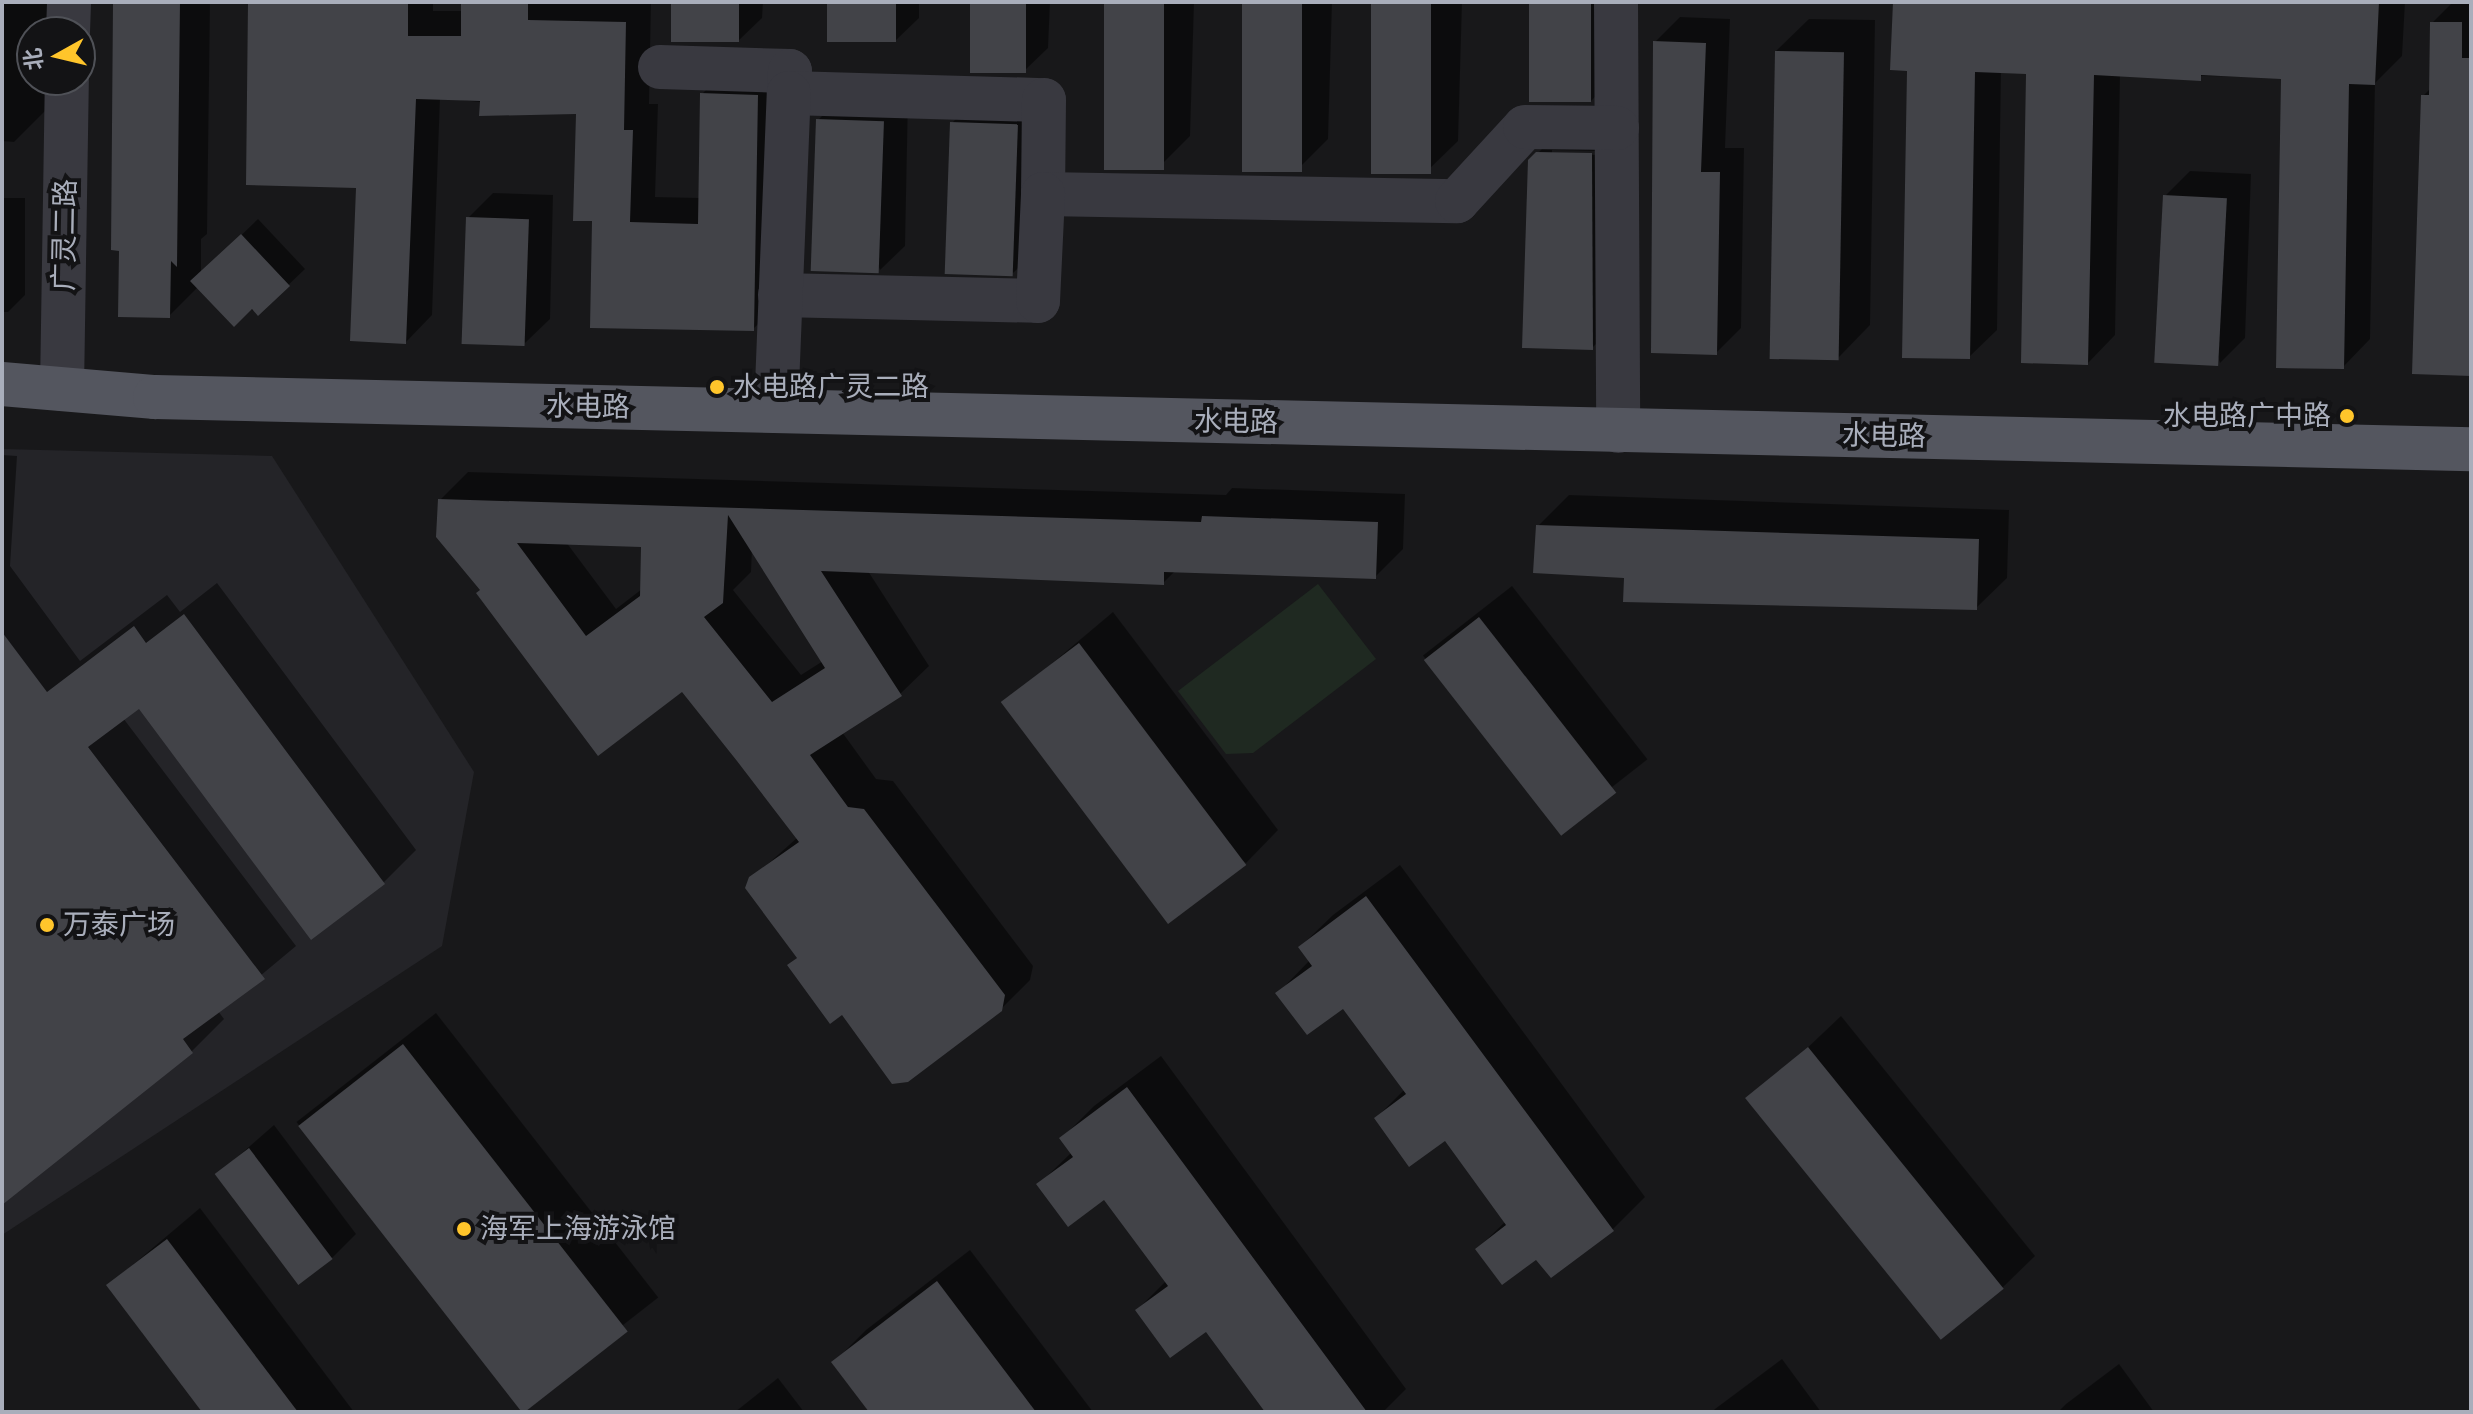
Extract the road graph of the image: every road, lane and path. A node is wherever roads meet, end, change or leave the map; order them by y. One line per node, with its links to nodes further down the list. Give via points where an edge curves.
1 (1616, 2): 5 (street)
2 (660, 67): 3 (street, via 790,71)
3 (789, 93): 6 (street, via 1044,100); 7 (street)
4 (67, 96): 9 (street, 广灵二路)
5 (1617, 128): 6 (street, via 1525,127 1457,201); 11 (street)
6 (1043, 194): 7 (street, via 1038,301)
7 (780, 295): 10 (street)
8 (2, 384): 9 (main road, 水电路)
9 (62, 389): 10 (main road, 水电路, via 155,397)
10 (776, 411): 11 (main road, 水电路)
11 (1618, 431): 12 (main road, 水电路)
12 (2471, 449)

